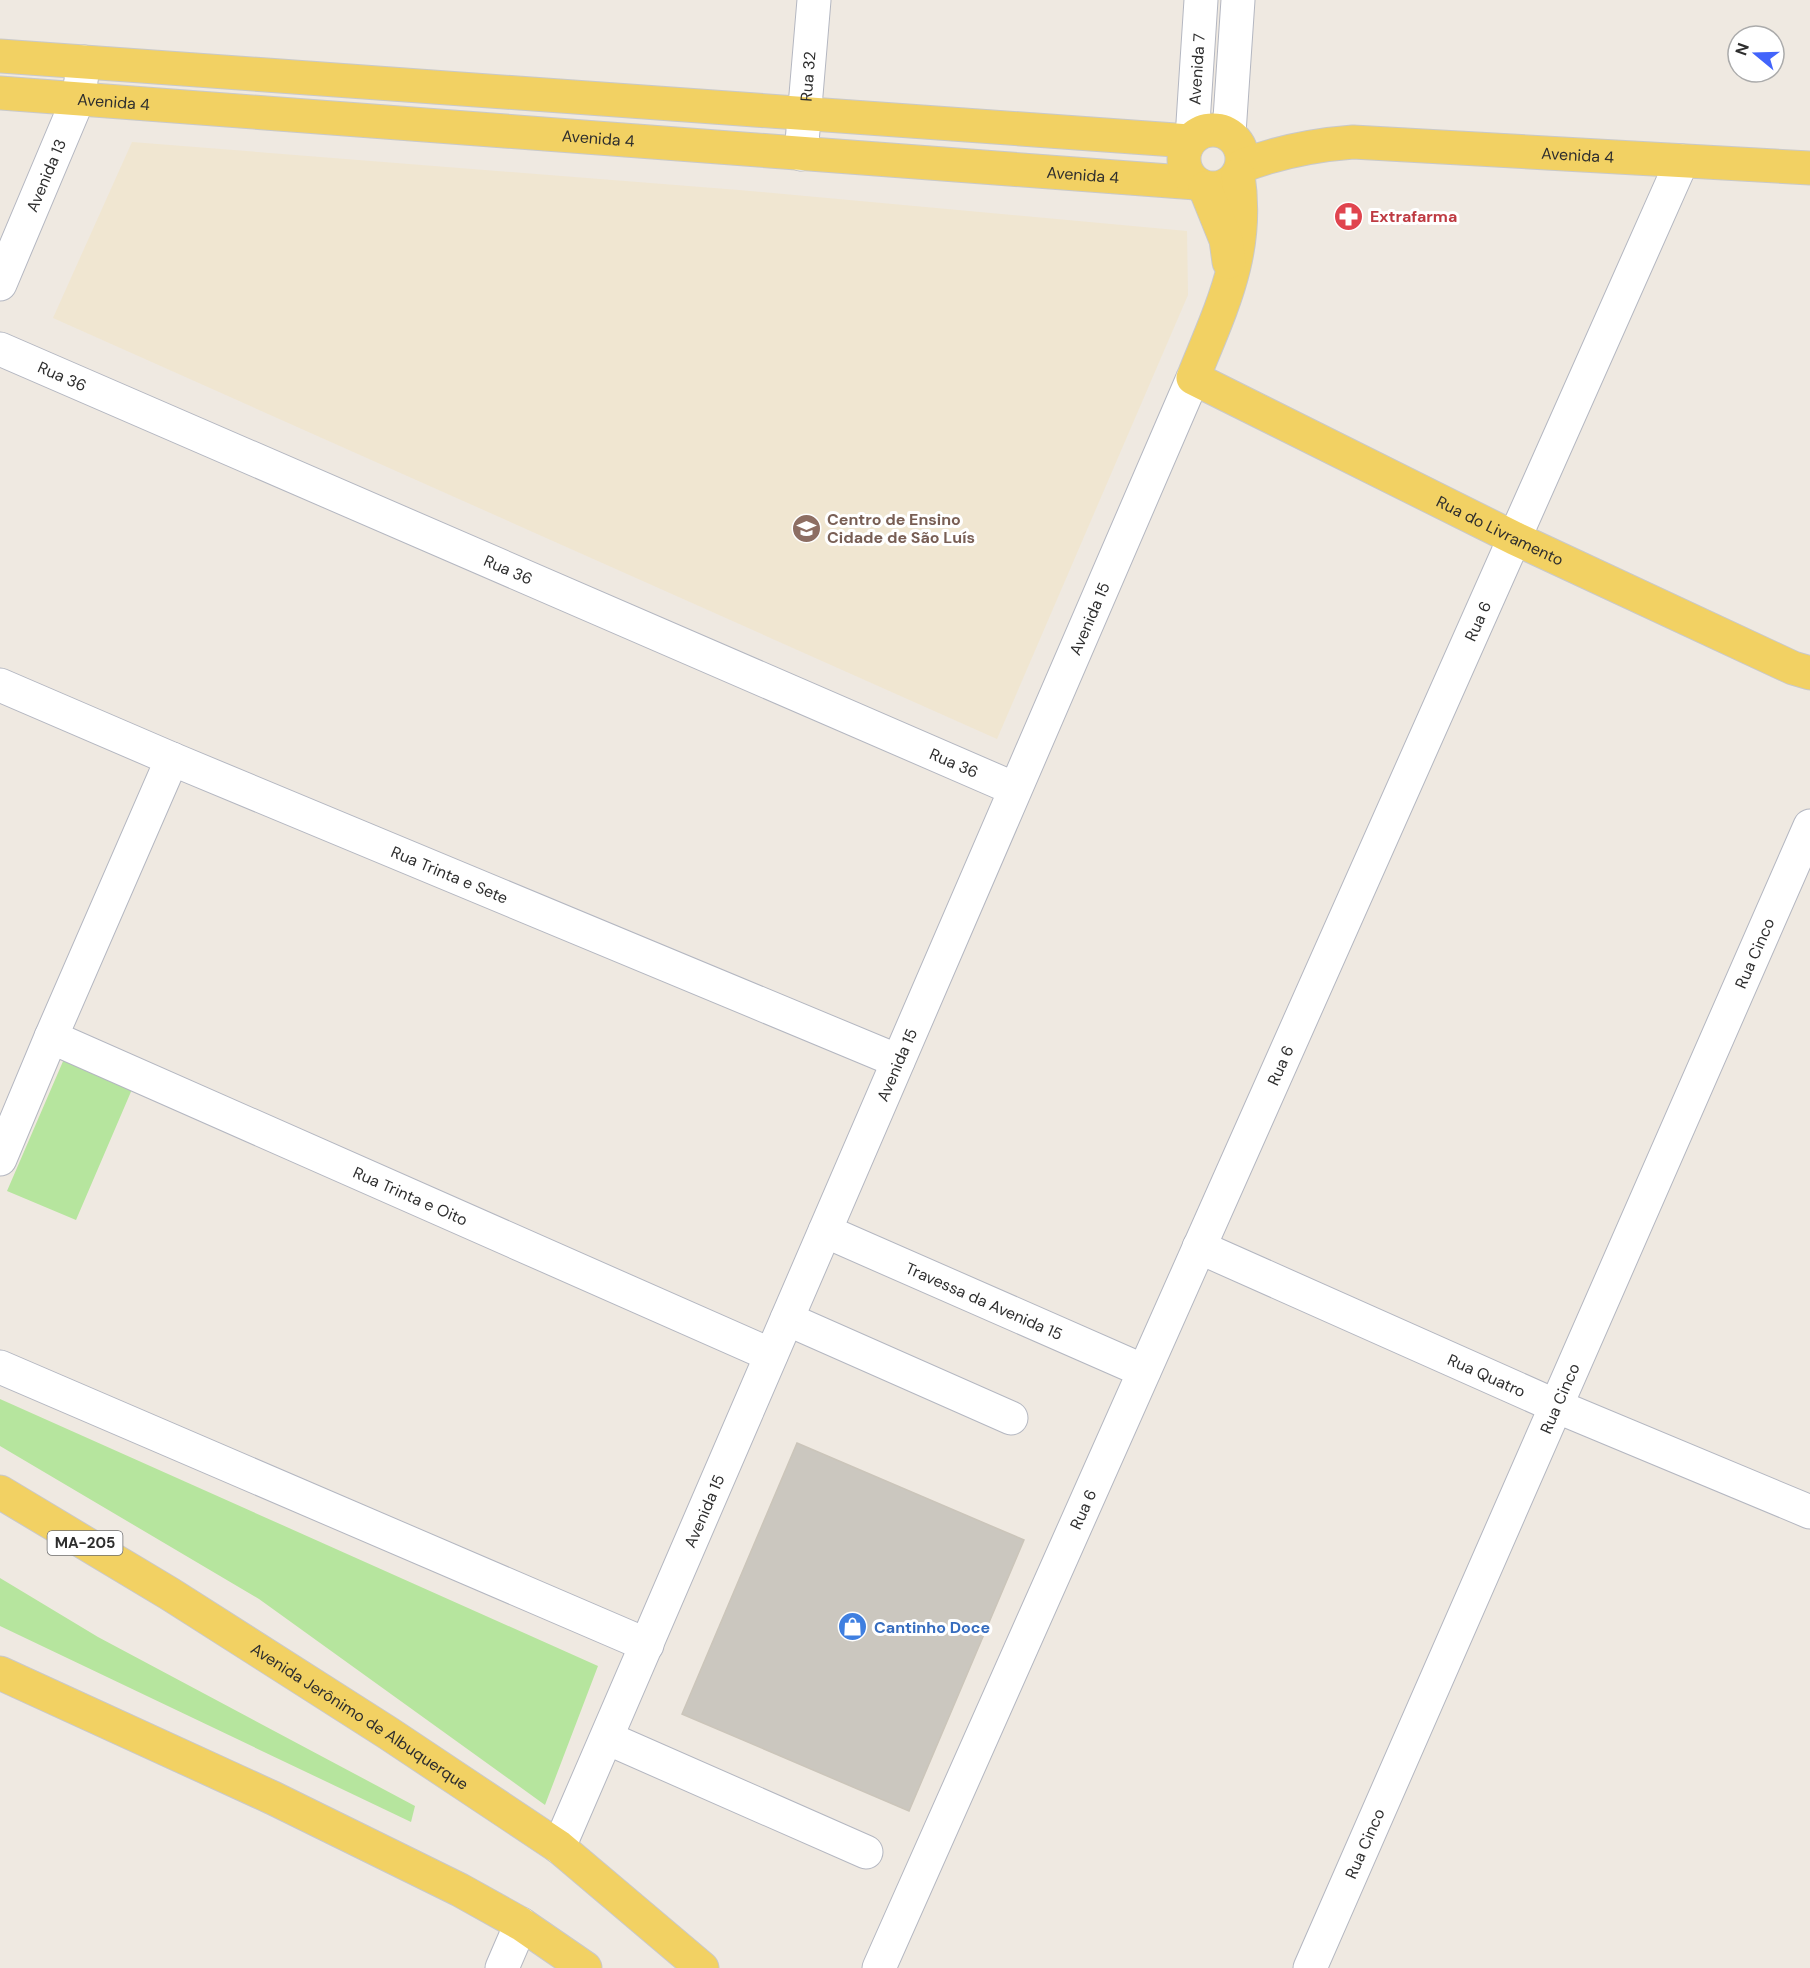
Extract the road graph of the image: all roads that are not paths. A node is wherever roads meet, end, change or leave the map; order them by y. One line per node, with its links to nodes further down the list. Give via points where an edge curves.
1 (814, 0): 8 (street, Rua 32)
2 (1201, 0): 10 (street, Avenida 7)
3 (1238, 0): 9 (street)
4 (0, 56): 5 (main road)
5 (84, 62): 7 (street, Avenida 13); 8 (main road)
6 (0, 93): 7 (main road, Avenida 4)
7 (78, 99): 11 (main road, Avenida 4); 17 (street, Avenida 13)
8 (805, 114): 10 (main road); 11 (street, Rua 32)
9 (1229, 134): 10 (main road, via 1210,129); 14 (main road, via 1241,148)
10 (1191, 140): 15 (main road, via 1183,157 1184,167)
11 (801, 154): 15 (main road, Avenida 4)
12 (1682, 160): 13 (main road, Avenida 4); 14 (main road, Avenida 4, via 1353,142 1267,156); 20 (street, Rua 6)
13 (1810, 168)
14 (1240, 171): 15 (main road, via 1224,186); 16 (main road, Avenida 15, via 1242,220)
15 (1201, 186): 16 (main road, Avenida 15, via 1226,240)
16 (1231, 282): 19 (main road, Avenida 15)
17 (0, 284)
18 (0, 349): 24 (street, Rua 36)
19 (1193, 378): 20 (main road, Rua do Livramento); 24 (street, Avenida 15)
20 (1514, 538): 21 (main road, Rua do Livramento); 30 (street, Rua 6)
21 (1810, 673)
22 (0, 685): 23 (street, Rua Trinta e Sete)
23 (172, 759): 26 (street); 27 (street, Rua Trinta e Sete)
24 (1016, 789): 27 (street, Avenida 15)
25 (1810, 826): 35 (street, Rua Cinco)
26 (51, 1037): 28 (street); 32 (street, Rua Trinta e Oito)
27 (898, 1061): 29 (street, Avenida 15)
28 (0, 1159)
29 (825, 1231): 31 (street, Avenida 15); 34 (street, Travessa da Avenida 15)
30 (1199, 1247): 34 (street, Rua 6); 35 (street, Rua Quatro)
31 (787, 1319): 32 (street, Avenida 15); 36 (street)
32 (771, 1355): 39 (street, Avenida 15)
33 (0, 1367): 39 (street)
34 (1144, 1371): 48 (street, Rua 6)
35 (1556, 1406): 38 (street, Rua Quatro); 49 (street, Rua Cinco)
36 (1011, 1418)
37 (0, 1492): 42 (main road, Avenida Jerônimo de Albuquerque / MA-205, via 170,1594)
38 (1810, 1512)
39 (647, 1645): 41 (street, Avenida 15)
40 (0, 1673): 44 (main road, via 273,1798)
41 (607, 1738): 42 (street, Avenida 15); 43 (street)
42 (560, 1847): 47 (main road, Avenida Jerônimo de Albuquerque)
43 (866, 1852)
44 (521, 1924): 45 (street); 46 (main road)
45 (502, 1968)
46 (585, 1968)
47 (702, 1968)
48 (879, 1968)
49 (1310, 1968)

